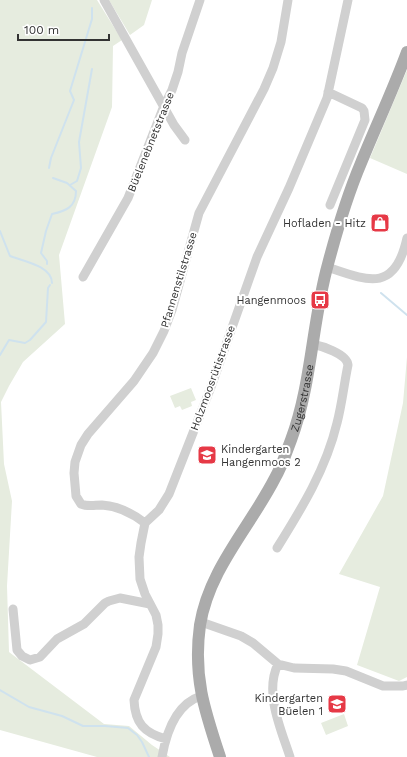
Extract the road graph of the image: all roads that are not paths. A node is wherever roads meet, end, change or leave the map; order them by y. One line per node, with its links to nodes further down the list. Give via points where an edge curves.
1 (104, 0): 7 (street)
2 (200, 0): 7 (street, Büelenebnetstrasse, via 172,90)
3 (288, 0): 14 (street, Pfannenstilstrasse, via 281,42 273,68 200,213 164,331 134,381 88,434 75,462 74,486 81,504 117,507)
4 (348, 0): 6 (street, Holzmoosrütistrasse)
5 (407, 52): 11 (main road, Zugerstrasse, via 348,196)
6 (328, 92): 9 (street, via 362,108 366,116); 14 (street, Holzmoosrütistrasse, via 289,188 257,257 211,387 169,494 159,510)
7 (164, 106): 8 (street); 12 (street, Büelenebnetstrasse, via 128,198)
8 (185, 140)
9 (330, 205)
10 (407, 238): 11 (street, via 400,259 394,269 384,277 366,280)
11 (327, 267): 13 (main road, Zugerstrasse)
12 (83, 277)
13 (312, 344): 15 (street, via 325,347 345,358 348,365 328,454 303,507); 18 (main road, Zugerstrasse, via 299,416 276,478 211,586)
14 (145, 523): 16 (street, via 139,568 143,588)
15 (277, 548)
16 (150, 604): 17 (street, via 120,598 109,601 84,624 56,639 40,657 30,660 17,650); 22 (street, via 156,615 158,634 156,647 134,700 135,709 144,728 153,735)
17 (12, 609)
18 (201, 622): 19 (street, via 241,636); 21 (main road, Zugerstrasse, via 197,657)
19 (278, 664): 20 (street, via 294,668 346,671 383,686); 25 (street, via 273,675 275,706)
20 (407, 685)
21 (201, 696): 22 (street, via 184,706); 24 (main road, Zugerstrasse)
22 (166, 739): 23 (street)
23 (163, 755)
24 (220, 757)
25 (290, 757)

